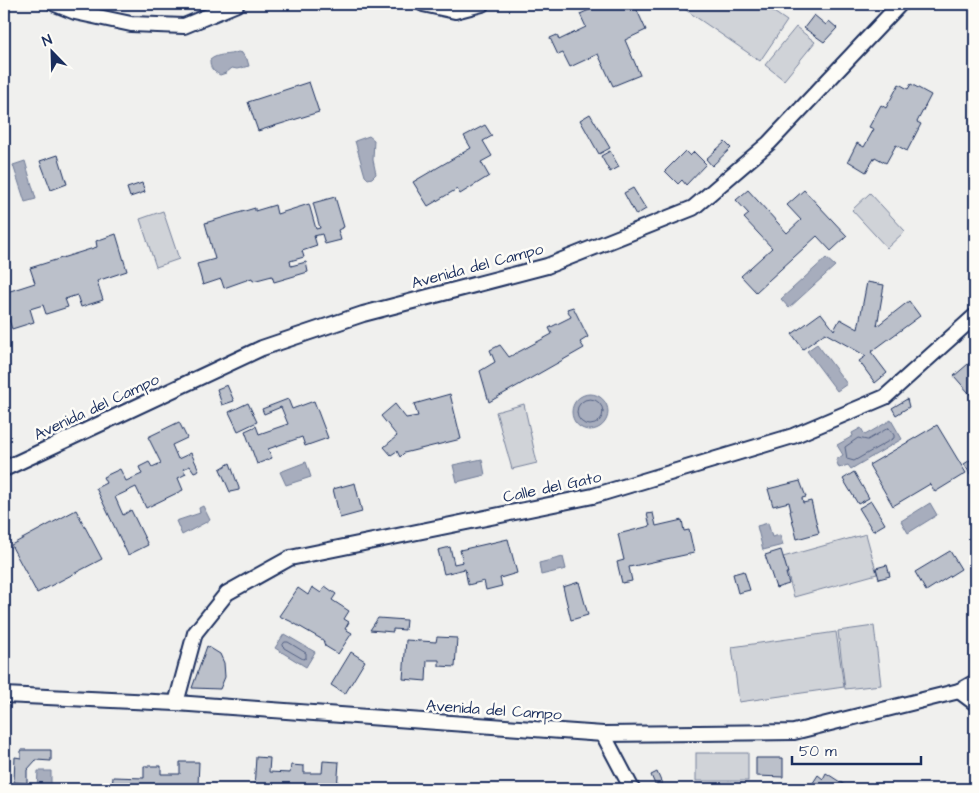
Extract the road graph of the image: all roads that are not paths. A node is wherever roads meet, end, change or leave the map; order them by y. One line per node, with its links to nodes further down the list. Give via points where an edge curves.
1 (54, 4): 2 (street, via 131,24 184,26)
2 (237, 4)
3 (423, 4): 4 (street, via 455,11)
4 (482, 4)
5 (900, 4): 7 (street, Avenida del Campo, via 769,143 693,208 547,266 363,314 262,348)
6 (975, 316): 12 (street, Calle del Gato, via 885,397 793,436 593,496 290,558 227,593 195,633)
7 (4, 469)
8 (975, 682): 9 (street, Avenida del Campo)
9 (959, 691): 11 (street); 13 (street, Avenida del Campo, via 794,732)
10 (4, 695): 12 (street, Avenida del Campo)
11 (975, 702)
12 (176, 704): 13 (street, Avenida del Campo)
13 (603, 734): 14 (street)
14 (632, 789)

